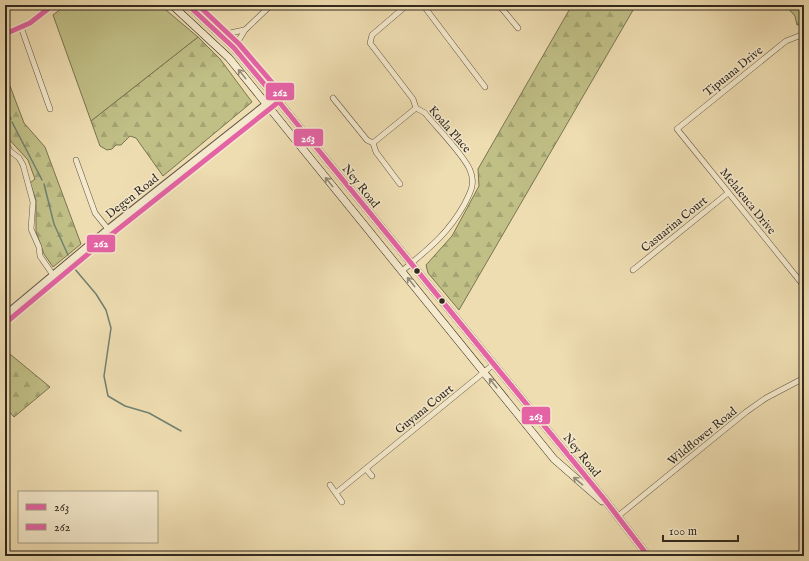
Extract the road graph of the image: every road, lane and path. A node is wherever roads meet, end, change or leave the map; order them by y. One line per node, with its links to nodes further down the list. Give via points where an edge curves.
1 (53, 5): 8 (street)
2 (172, 5): 18 (main road, Ney Road, one-way to 2, via 229,58)
3 (188, 5): 11 (main road, Ney Road)
4 (271, 5): 10 (street)
5 (407, 5): 19 (street, Koala Place, via 372,35 370,43 413,99)
6 (423, 5): 15 (street)
7 (499, 5): 9 (street)
8 (21, 27): 12 (street); 20 (street)
9 (518, 28)
10 (245, 30): 11 (street); 14 (street)
11 (217, 32): 14 (main road, Ney Road)
12 (5, 34)
13 (804, 34): 21 (street, Tipuana Drive, via 786,41)
14 (234, 48): 16 (main road, Ney Road)
15 (485, 87)
16 (275, 97): 18 (street, Degen Road); 28 (main road, Ney Road)
17 (333, 98): 23 (street, via 367,140)
18 (266, 104): 27 (street, Degen Road); 30 (main road, Ney Road, one-way to 18)
19 (416, 108): 23 (street); 28 (street, Koala Place, via 425,113 467,164 473,182 472,189 454,222 438,241)
20 (50, 109)
21 (677, 129): 26 (street, Melaleuca Drive)
22 (5, 142): 31 (street, via 23,165 33,202 31,229 40,256)
23 (373, 143): 25 (street, via 376,152)
24 (76, 160): 27 (street, via 95,213)
25 (400, 184)
26 (728, 193): 29 (street, Casuarina Court); 32 (street, Melaleuca Drive)
27 (108, 230): 31 (street, Degen Road)
28 (410, 264): 30 (street, Koala Place); 34 (main road, Ney Road)
29 (633, 270)
30 (402, 271): 35 (main road, Ney Road, one-way to 30)
31 (53, 275): 33 (street, Degen Road)
32 (804, 286)
33 (5, 315)
34 (494, 364): 35 (street, Guyana Court); 42 (main road, Ney Road)
35 (485, 372): 37 (street, Guyana Court); 42 (main road, Ney Road, one-way to 35, via 554,458)
36 (804, 378): 42 (street, Wildflower Road, via 746,412)
37 (366, 469): 38 (street); 40 (street, Guyana Court)
38 (372, 476)
39 (330, 485): 40 (street)
40 (336, 493): 41 (street)
41 (342, 502)
42 (617, 517): 43 (main road, Ney Road)
43 (648, 556)

